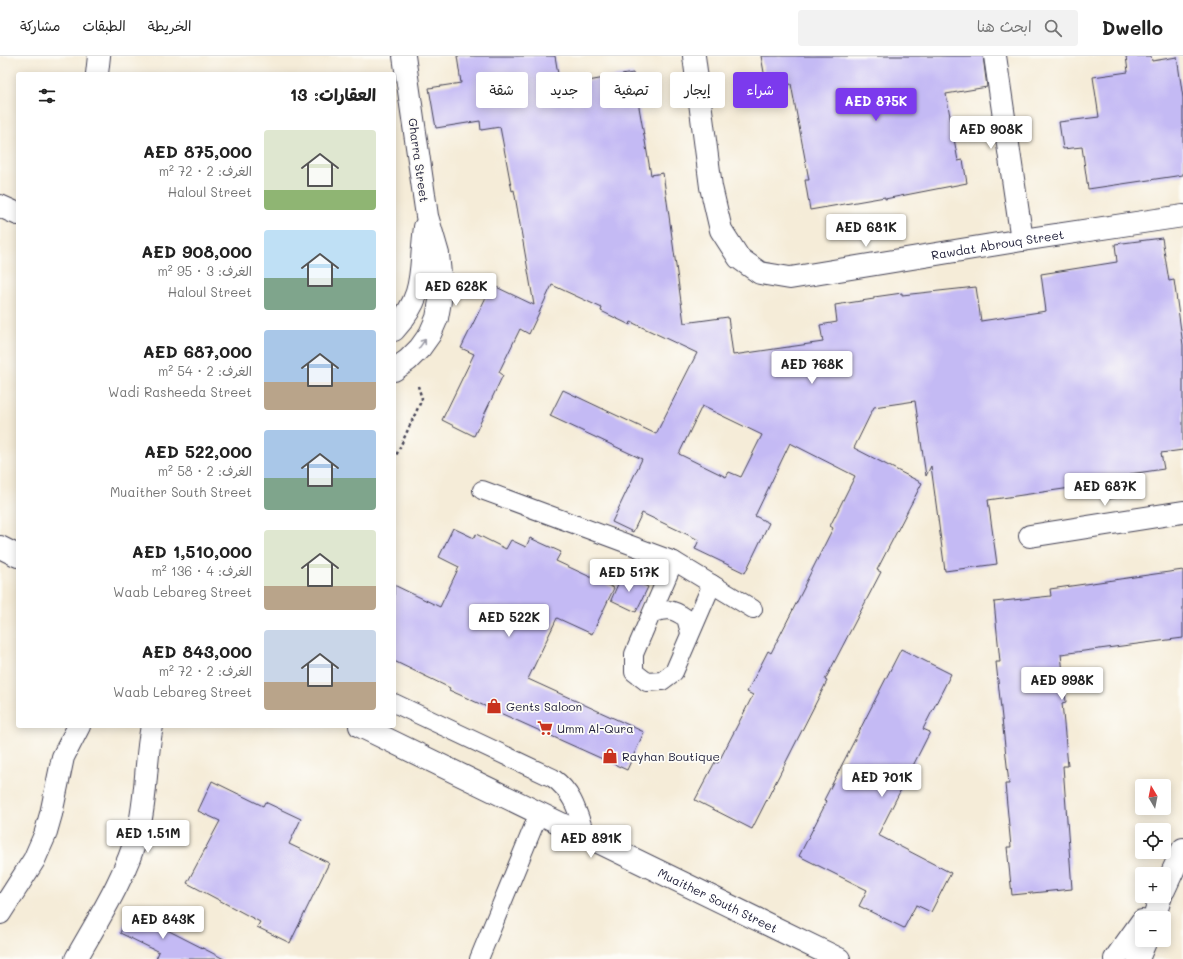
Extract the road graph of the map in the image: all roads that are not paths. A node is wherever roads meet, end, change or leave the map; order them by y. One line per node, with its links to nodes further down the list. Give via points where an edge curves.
1 (99, 56): 5 (street)
2 (404, 56): 8 (street, Gharra Street)
3 (694, 56): 10 (street, Rawdat Abrouq Street, via 711,187 721,230 739,258 760,273 790,278)
4 (995, 56): 10 (street)
5 (97, 72)
6 (0, 206): 7 (street)
7 (16, 213)
8 (427, 216): 11 (street, Gharra Street, via 420,287 404,319); 12 (street, Gharra Street, one-way to 8, via 420,348 430,334 440,301 438,254)
9 (1183, 216): 10 (street, Rawdat Abrouq Street)
10 (1022, 240)
11 (396, 328)
12 (401, 365)
13 (482, 490): 18 (lane)
14 (1183, 512): 15 (street)
15 (1030, 536)
16 (0, 547): 17 (street)
17 (16, 555)
18 (674, 561): 19 (lane); 21 (lane)
19 (712, 584): 20 (lane); 22 (lane)
20 (753, 609)
21 (652, 614): 22 (lane, via 673,610 686,618); 22 (lane, via 634,654 634,672 647,682 662,681 674,672)
22 (690, 633)
23 (396, 704): 28 (lane, via 553,778 572,798)
24 (78, 728): 31 (street, via 63,758 45,835 34,860)
25 (152, 728): 34 (street, via 138,832 127,864)
26 (364, 728): 27 (street, Muaither South Street)
27 (539, 814): 28 (street, Muaither South Street); 35 (lane)
28 (586, 837): 36 (street, Muaither South Street)
29 (1183, 849): 30 (street)
30 (1156, 905)
31 (0, 913)
32 (1135, 931): 37 (street)
33 (1143, 947): 38 (street)
34 (76, 959)
35 (478, 959)
36 (839, 959)
37 (1115, 959)
38 (1138, 959)

